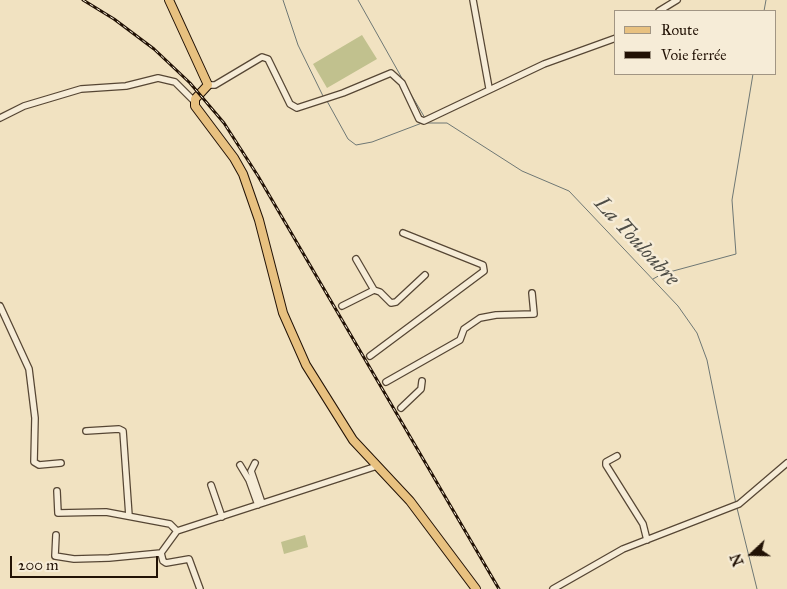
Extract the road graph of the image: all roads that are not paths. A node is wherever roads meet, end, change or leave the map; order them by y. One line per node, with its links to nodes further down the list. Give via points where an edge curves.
1 (169, 0): 6 (main road)
2 (473, 0): 7 (street)
3 (676, 0): 4 (street)
4 (661, 10)
5 (614, 39): 7 (street)
6 (208, 85): 7 (street, via 215,85 262,57 268,59 290,104 297,108 391,73 402,83 419,119 424,121); 8 (main road)
7 (489, 88)
8 (194, 102): 9 (street, via 175,82 158,78 120,86 81,89 24,106); 27 (main road, via 243,174 259,220 283,313 297,347 346,430)
9 (0, 118)
10 (403, 233): 17 (street, via 483,265 484,271)
11 (356, 259): 13 (street)
12 (425, 275): 13 (street, via 396,302 391,303)
13 (374, 290): 16 (street)
14 (532, 293): 19 (street, via 534,314 480,318 464,328 460,340)
15 (0, 306): 23 (street, via 29,369 35,418 34,462)
16 (342, 306)
17 (370, 356)
18 (422, 381): 20 (street, via 421,389)
19 (386, 382)
20 (401, 408)
21 (86, 431): 31 (street, via 123,431)
22 (617, 456): 35 (street, via 606,465 643,524)
23 (61, 463)
24 (255, 463): 30 (street, via 251,471)
25 (787, 463): 35 (street, via 736,505)
26 (240, 465): 30 (street)
27 (377, 466): 30 (street); 38 (main road, via 410,501)
28 (211, 485): 32 (street)
29 (57, 491): 31 (street, via 58,513 106,512)
30 (260, 504): 32 (street)
31 (129, 516): 33 (street, via 170,524)
32 (222, 516): 33 (street)
33 (177, 531): 36 (street)
34 (56, 535): 36 (street, via 55,556 92,558)
35 (647, 540): 39 (street, via 623,549)
36 (161, 553): 37 (street, via 166,563 189,559)
37 (200, 589)
38 (476, 589)
39 (553, 589)

